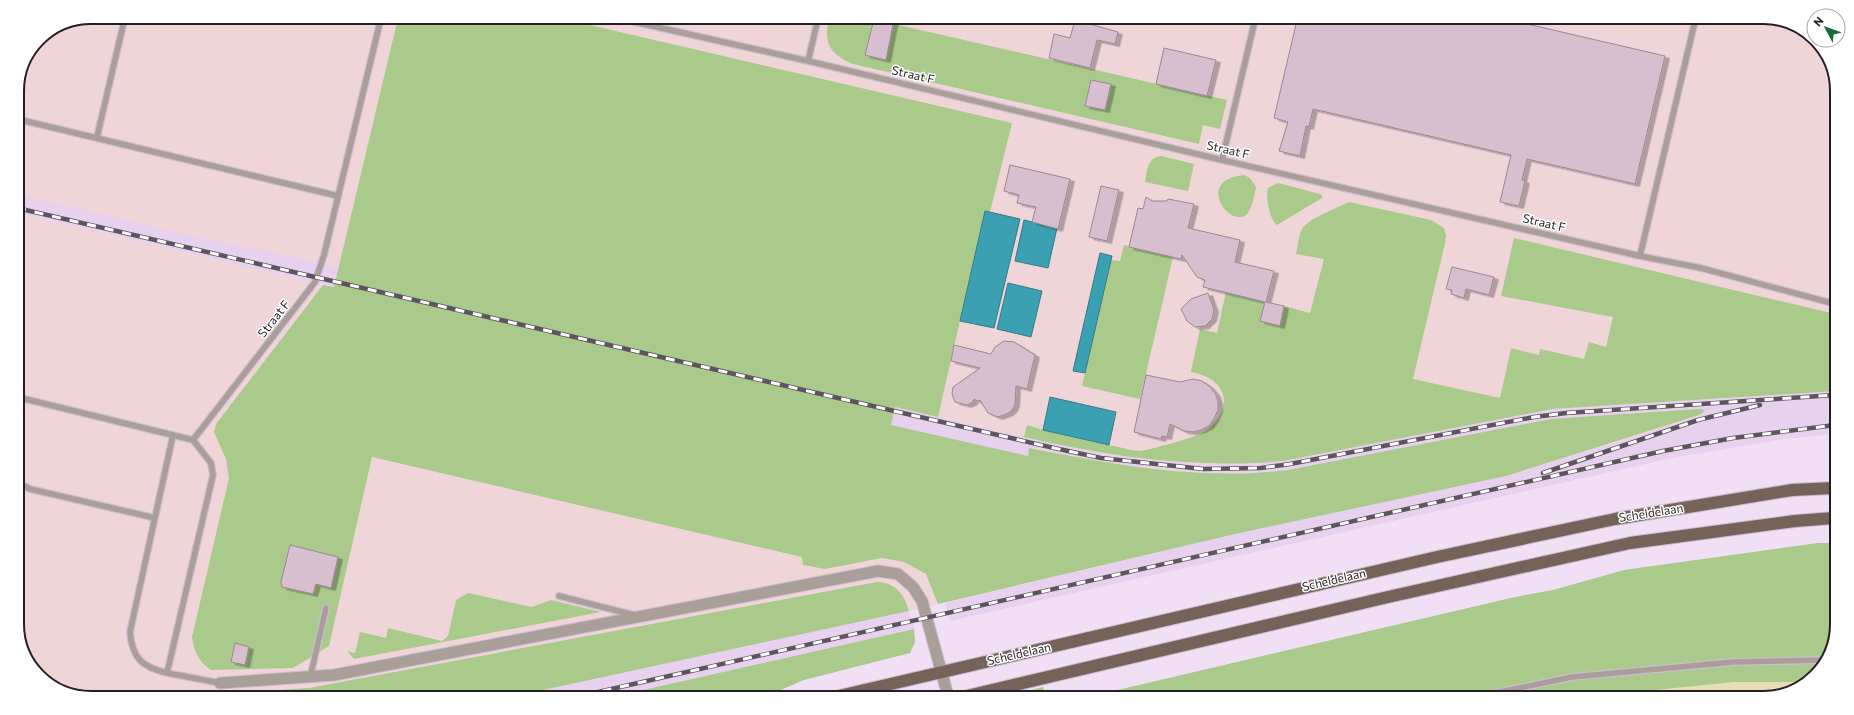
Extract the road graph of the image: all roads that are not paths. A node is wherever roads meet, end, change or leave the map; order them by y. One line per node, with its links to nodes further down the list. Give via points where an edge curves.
1 (123, 24): 9 (lane)
2 (380, 24): 11 (lane, Straat F)
3 (643, 24): 7 (lane, Straat F)
4 (817, 24): 7 (lane)
5 (1254, 24): 10 (lane)
6 (1694, 24): 12 (lane)
7 (808, 61): 10 (lane, Straat F)
8 (24, 121): 9 (lane)
9 (97, 137): 11 (lane)
10 (1222, 160): 12 (lane, Straat F)
11 (338, 196): 16 (lane, Straat F, via 322,264 315,282)
12 (1640, 256): 13 (lane, Straat F, via 1701,268)
13 (1830, 303)
14 (24, 399): 15 (lane)
15 (173, 436): 16 (lane); 19 (lane)
16 (193, 440): 26 (lane, via 211,463 213,475)
17 (24, 486): 19 (lane)
18 (1830, 488): 25 (main road, Scheldelaan, via 1792,490 1615,518)
19 (155, 518): 26 (lane, via 130,632 134,654 141,663 153,670)
20 (1830, 518): 31 (main road, via 1630,543)
21 (559, 596): 23 (lane)
22 (326, 608): 27 (lane)
23 (641, 616): 25 (street, via 878,571 898,574 913,586 922,601); 27 (street)
24 (1820, 660): 32 (lane, via 1734,662 1572,677)
25 (942, 671): 29 (main road, Scheldelaan); 30 (street)
26 (167, 673): 28 (lane)
27 (310, 678): 28 (street)
28 (220, 683)
29 (860, 691)
30 (947, 691)
31 (988, 691)
32 (1505, 691)

